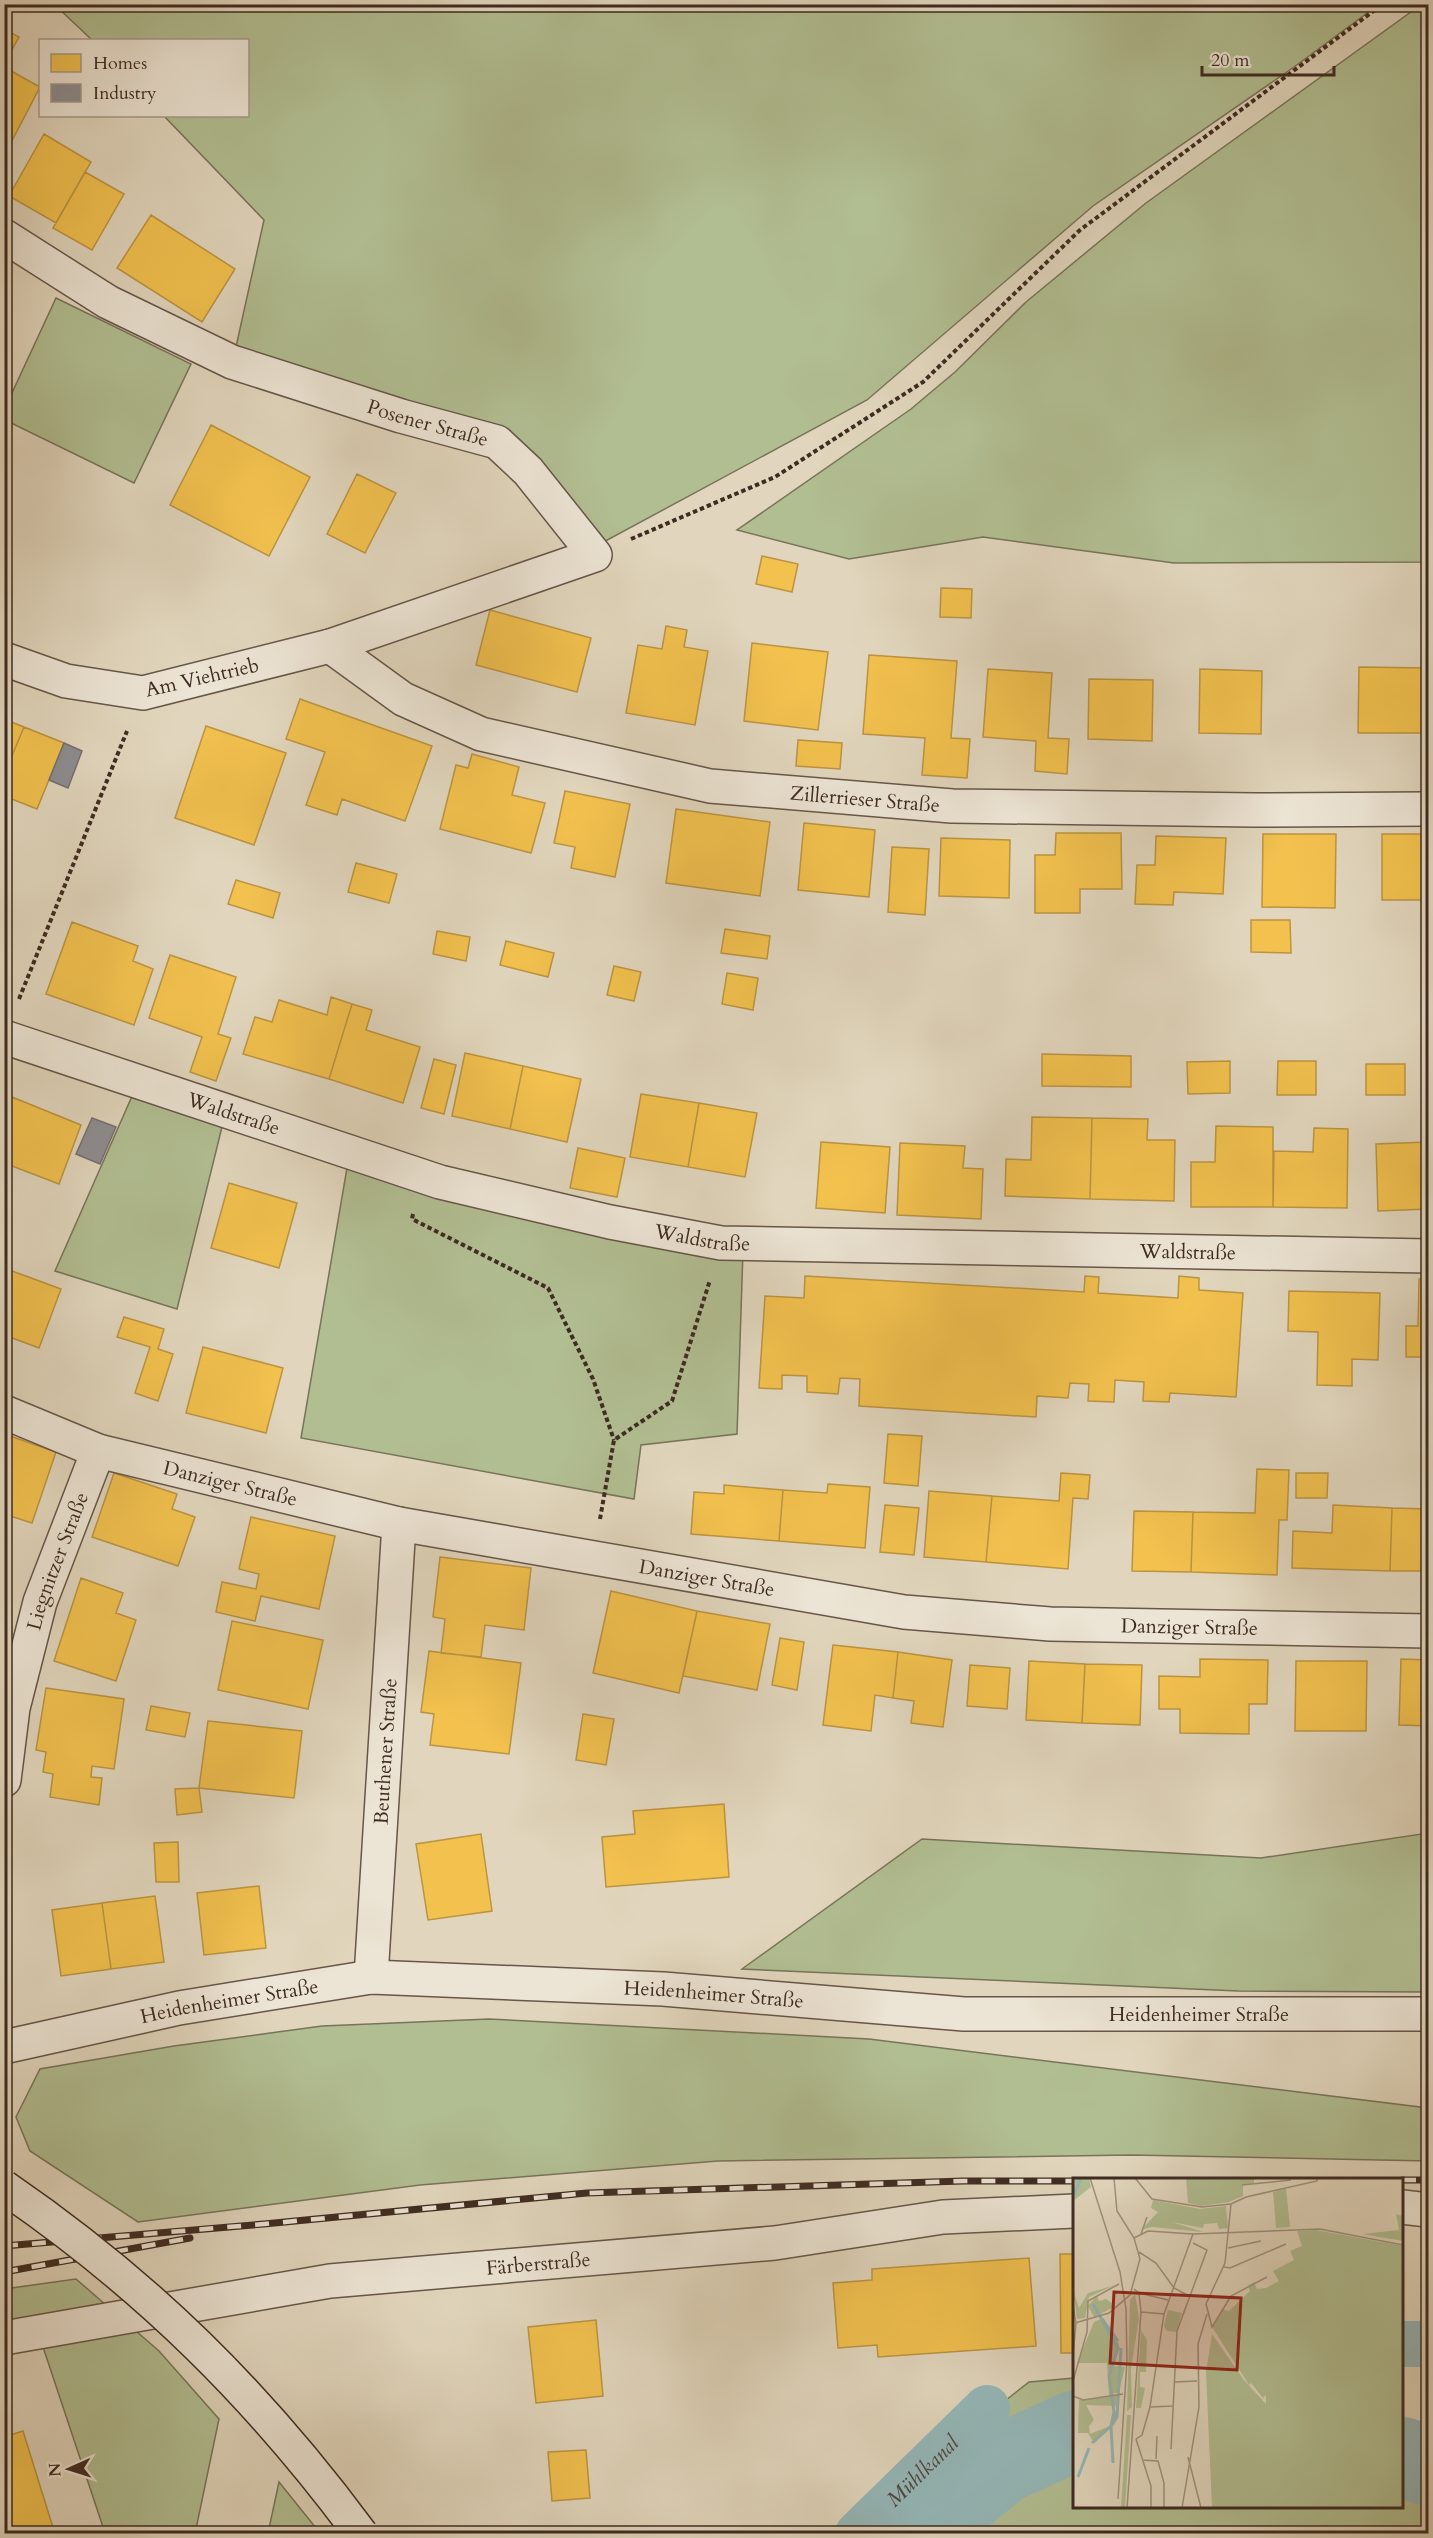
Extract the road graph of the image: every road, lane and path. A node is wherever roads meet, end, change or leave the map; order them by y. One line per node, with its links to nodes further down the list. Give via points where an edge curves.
1 (1383, 4): 3 (path, via 1080,230 923,382 775,477)
2 (4, 236): 3 (street, Posener Straße, via 108,302 232,362 497,442 528,471)
3 (595, 555): 4 (street)
4 (330, 646): 6 (street, Am Viehtrieb); 7 (street, Zillerrieser Straße, via 404,699 481,734 710,786 952,806)
5 (4, 658): 6 (street, Am Viehtrieb, via 66,681)
6 (143, 693): 8 (path)
7 (1428, 809)
8 (18, 1003)
9 (5, 1037): 10 (street, Waldstraße)
10 (417, 1175): 11 (street, Waldstraße, via 598,1220); 14 (path, via 412,1219 548,1288 593,1379)
11 (721, 1244): 12 (street, Waldstraße); 14 (path, via 672,1401)
12 (1428, 1256)
13 (4, 1412): 15 (street, Danziger Straße)
14 (614, 1440): 17 (path)
15 (98, 1450): 16 (street, Danziger Straße); 19 (street, Liegnitzer Straße, via 40,1602 13,1708)
16 (399, 1524): 17 (street, Danziger Straße); 20 (street, Beuthener Straße)
17 (591, 1558): 18 (street, Danziger Straße, via 904,1612 1050,1624)
18 (1428, 1631)
19 (4, 1780)
20 (371, 1977): 21 (street, Heidenheimer Straße, via 663,1989 964,2014); 22 (street, Heidenheimer Straße, via 178,2008)
21 (1428, 2014)
22 (5, 2043)
23 (4, 2187): 28 (street, bridge, via 120,2273 189,2334 315,2470)
24 (1403, 2207): 25 (street)
25 (1428, 2210)
26 (1073, 2211): 27 (street, Färberstraße, via 943,2217 775,2243 330,2281)
27 (4, 2338)
28 (362, 2534)

